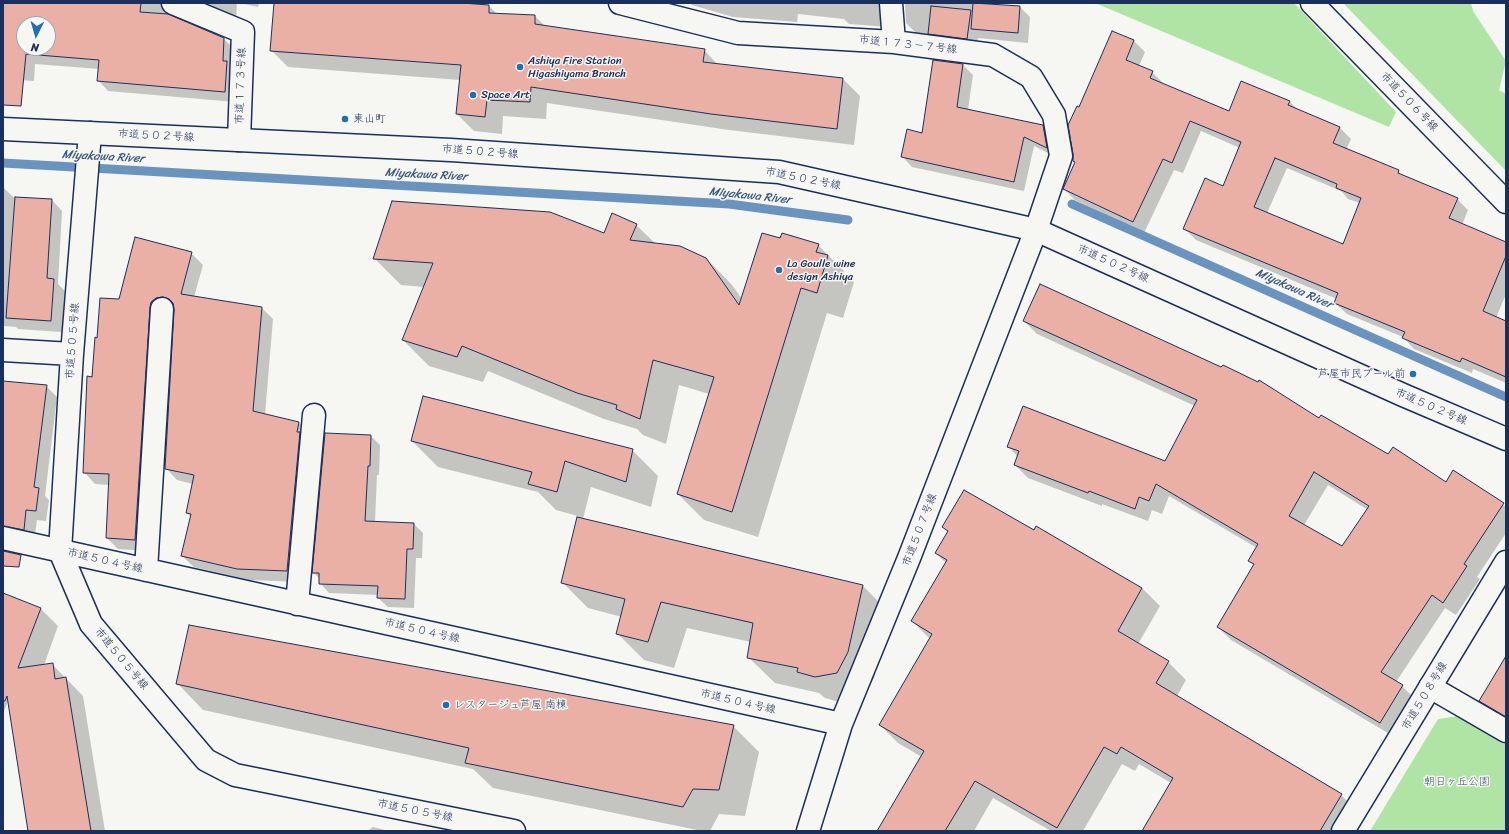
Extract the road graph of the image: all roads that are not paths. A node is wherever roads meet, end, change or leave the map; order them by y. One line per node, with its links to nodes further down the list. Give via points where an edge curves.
1 (172, 3): 8 (street, 市道１７３号線, via 243,32)
2 (620, 3): 5 (street, 市道１７３－７号線, via 738,33)
3 (891, 3): 5 (street)
4 (1312, 3): 9 (street, 市道５０６号線)
5 (894, 42): 10 (street, 市道１７３－７号線, via 992,55 1030,78 1054,115 1061,156)
6 (3, 129): 7 (street, 市道５０２号線)
7 (90, 133): 8 (street, 市道５０２号線); 13 (street, 市道５０５号線)
8 (239, 140): 10 (street, 市道５０２号線, via 451,150 779,172)
9 (1506, 202)
10 (1036, 230): 15 (street, 市道５０２号線); 22 (street, 市道５０７号線, via 909,558)
11 (162, 309): 19 (street)
12 (3, 350): 13 (street)
13 (72, 354): 17 (street, 市道５０５号線)
14 (314, 415): 20 (street)
15 (1506, 439)
16 (3, 538): 17 (street, 市道５０４号線)
17 (60, 551): 19 (street, 市道５０４号線); 24 (street, 市道５０５号線, via 91,624 206,760 235,775)
18 (1506, 562): 21 (street, 市道５０８号線)
19 (146, 570): 20 (street, 市道５０４号線)
20 (297, 604): 22 (street, 市道５０４号線)
21 (1430, 687): 23 (street); 26 (street, 市道５０８号線)
22 (840, 724): 25 (street, 市道５０７号線)
23 (1506, 731)
24 (514, 831)
25 (808, 831)
26 (1344, 831)

